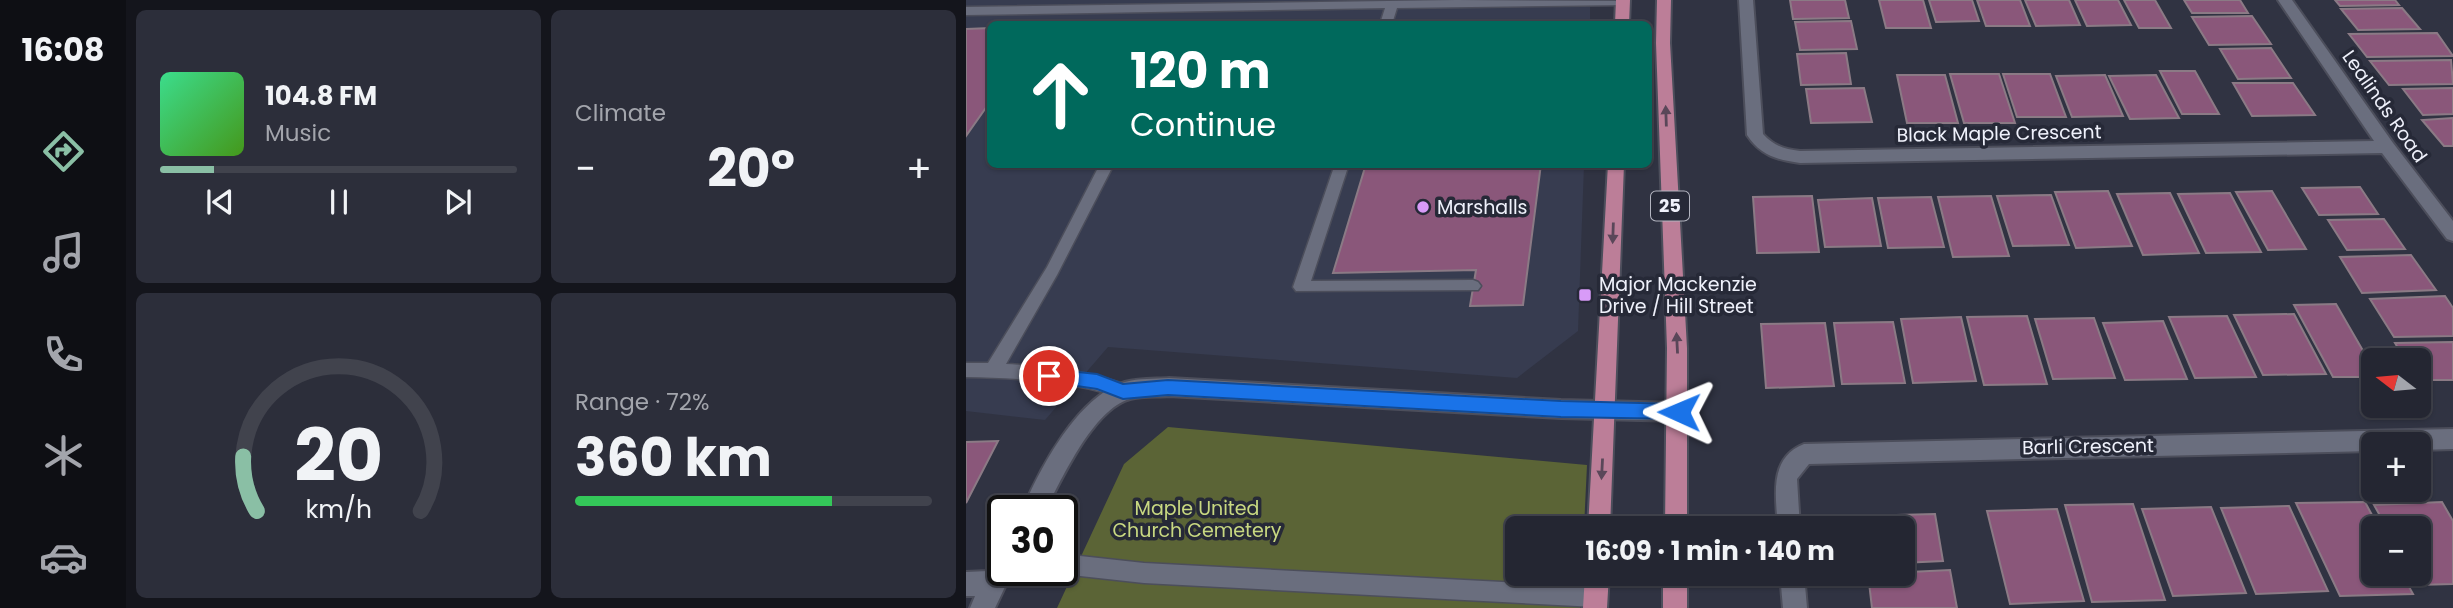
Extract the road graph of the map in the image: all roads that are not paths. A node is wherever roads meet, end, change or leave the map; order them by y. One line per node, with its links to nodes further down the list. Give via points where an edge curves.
1 (1664, 0): 21 (main road, 25, one-way to 1)
2 (1746, 0): 11 (street, Black Maple Crescent, via 1755,135 1766,149 1783,155)
3 (2285, 0): 11 (street, Lealinds Road)
4 (1623, 1): 6 (lane); 10 (main road)
5 (1192, 4): 6 (lane); 7 (lane); 8 (lane)
6 (1392, 6): 9 (lane)
7 (966, 11)
8 (1183, 21)
9 (1387, 21)
10 (1622, 21)
11 (2387, 147): 15 (street, Lealinds Road)
12 (1105, 168): 18 (lane, via 1052,271)
13 (1341, 168): 16 (lane, via 1301,286)
14 (1616, 168): 20 (main road, one-way to 20)
15 (2453, 234)
16 (1473, 286)
17 (966, 370): 18 (lane)
18 (993, 370): 19 (lane, via 1097,382)
19 (1123, 391): 20 (street, via 1168,387); 23 (street, via 1096,411 1072,440)
20 (1605, 410): 21 (street); 24 (main road, one-way to 24)
21 (1679, 412): 25 (main road, 25)
22 (2453, 439): 26 (street, Barli Crescent, via 1804,454 1786,476)
23 (1042, 495)
24 (1600, 516)
25 (1676, 516)
26 (1788, 516)
27 (1078, 566): 33 (lane, via 1158,574)
28 (987, 577): 29 (street)
29 (966, 584)
30 (992, 586): 34 (street)
31 (1675, 586): 35 (main road)
32 (1793, 586): 36 (street)
33 (1596, 593)
34 (982, 608)
35 (1675, 608)
36 (1795, 608)

